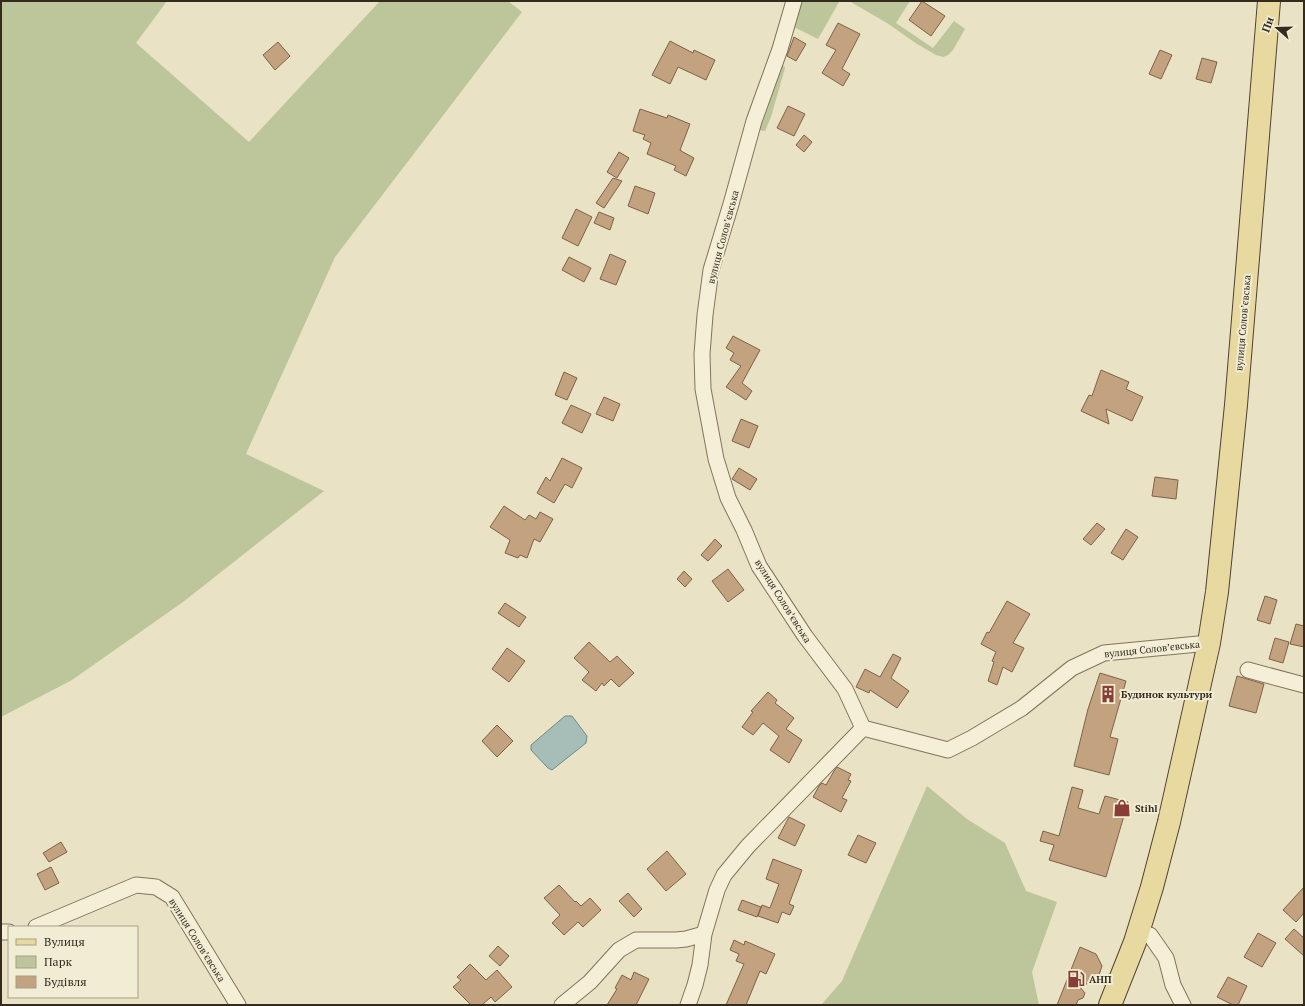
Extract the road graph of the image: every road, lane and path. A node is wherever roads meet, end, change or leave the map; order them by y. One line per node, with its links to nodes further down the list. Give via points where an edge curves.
1 (794, 1): 6 (street, вулиця Соловʼєвська, via 754,121 711,270 702,354 703,389 716,460 728,498 760,566 805,636 844,689)
2 (1269, 1): 3 (main road, вулиця Соловʼєвська, via 1236,405 1220,572)
3 (1209, 643): 6 (street, вулиця Соловʼєвська, via 1104,653 1072,668 1022,708 948,750); 8 (main road, вулиця Соловʼєвська, via 1169,822)
4 (1248, 670): 5 (street)
5 (1304, 685)
6 (863, 728): 9 (street, via 748,846 724,875)
7 (38, 926): 10 (street, вулиця Соловʼєвська, via 136,885 156,887 172,897)
8 (1138, 931): 13 (main road, вулиця Соловʼєвська); 14 (street, via 1150,935 1166,958 1173,985)
9 (704, 934): 11 (street, via 676,940 636,940 619,950 590,982); 12 (street, via 700,965)
10 (238, 1005)
11 (562, 1005)
12 (688, 1005)
13 (1110, 1005)
14 (1183, 1005)

